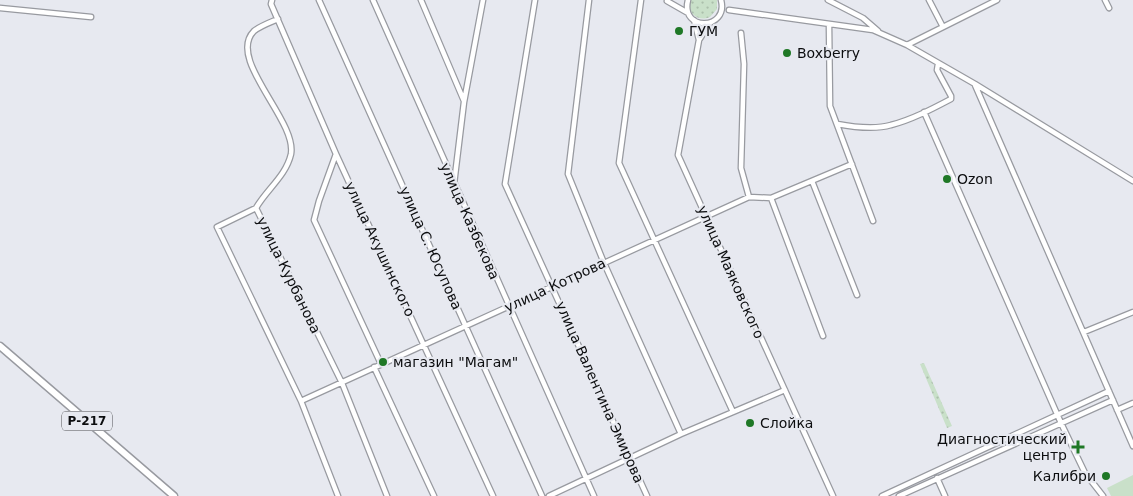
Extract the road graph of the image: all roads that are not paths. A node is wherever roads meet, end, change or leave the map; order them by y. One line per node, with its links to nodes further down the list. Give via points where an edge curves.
1 (272, 0): 23 (street, улица Акушинского)
2 (319, 0): 53 (street, улица С. Юсупова)
3 (373, 0): 41 (street, улица Казбекова)
4 (421, 0): 34 (street)
5 (483, 0): 34 (street)
6 (535, 0): 49 (street, улица Валентина Эмирова, via 505,184)
7 (589, 0): 48 (street, via 568,174)
8 (641, 0): 47 (street, via 619,164)
9 (660, 0): 10 (street)
10 (668, 0): 20 (street)
11 (688, 0): 20 (street)
12 (721, 0): 19 (street); 21 (street)
13 (828, 0): 29 (street, via 863,18)
14 (929, 0): 27 (street)
15 (997, 0): 27 (street)
16 (1105, 0): 18 (street)
17 (0, 8): 22 (street)
18 (1109, 8)
19 (729, 10): 21 (street); 26 (street)
20 (688, 13): 24 (street)
21 (719, 16): 25 (street)
22 (91, 17)
23 (278, 19): 37 (street, улица Акушинского); 44 (street, улица Курбанова, via 254,30 248,41 248,59 287,132 291,152 284,174)
24 (694, 20): 25 (street, via 706,24); 30 (street)
25 (711, 22): 30 (street)
26 (829, 24): 29 (street); 36 (street, via 830,106)
27 (943, 27): 31 (street)
28 (742, 33): 42 (street, via 741,168)
29 (881, 34): 31 (street)
30 (699, 40): 45 (street, улица Маяковского, via 678,155)
31 (907, 45): 32 (street)
32 (938, 64): 33 (street); 35 (street, via 937,70 952,98)
33 (975, 84): 40 (street); 54 (street)
34 (464, 102): 41 (street)
35 (924, 112): 36 (street, via 890,126); 68 (street)
36 (836, 124): 38 (street)
37 (336, 154): 56 (street, улица Акушинского); 58 (street, via 314,220)
38 (852, 164): 39 (street, улица Котрова); 46 (street)
39 (812, 181): 43 (street, улица Котрова); 50 (street)
40 (1133, 181)
41 (454, 184): 51 (street, улица Казбекова)
42 (749, 197): 43 (street, улица Котрова); 45 (street, улица Котрова)
43 (771, 198): 55 (street)
44 (256, 208): 60 (street, улица Курбанова); 64 (street, via 217,227)
45 (706, 216): 47 (street, улица Котрова); 61 (street, улица Маяковского)
46 (873, 222)
47 (654, 240): 48 (street, улица Котрова); 67 (street)
48 (604, 263): 49 (street, улица Котрова); 70 (street)
49 (552, 286): 51 (street, улица Котрова); 74 (street, улица Валентина Эмирова)
50 (857, 295)
51 (508, 306): 53 (street, улица Котрова); 76 (street, улица Казбекова)
52 (1133, 312): 54 (street)
53 (466, 326): 56 (street, улица Котрова); 83 (street, улица С. Юсупова)
54 (1084, 332): 62 (street)
55 (823, 336)
56 (424, 345): 58 (street, улица Котрова); 82 (street, улица Акушинского)
57 (0, 346): 78 (highway, Р-217)
58 (382, 364): 59 (street, улица Котрова)
59 (374, 367): 60 (street, улица Котрова); 81 (street)
60 (342, 383): 64 (street, улица Котрова); 80 (street, улица Курбанова)
61 (785, 390): 67 (street); 87 (street, улица Маяковского)
62 (1109, 391): 63 (street); 68 (street)
63 (1113, 400): 66 (street); 69 (street)
64 (301, 401): 79 (street)
65 (1133, 403): 66 (street)
66 (1117, 410): 71 (street)
67 (733, 412): 70 (street)
68 (1057, 415): 69 (street); 72 (street)
69 (1061, 423): 73 (street); 91 (street, via 1085,473)
70 (681, 434): 74 (street)
71 (1133, 446)
72 (986, 448): 73 (street); 75 (street)
73 (990, 455): 77 (street)
74 (630, 458): 76 (street); 86 (street, улица Валентина Эмирова)
75 (934, 472): 77 (street); 88 (street)
76 (586, 479): 84 (street); 85 (street, улица Казбекова)
77 (937, 479): 89 (street); 90 (street)
78 (174, 496)
79 (338, 496)
80 (387, 496)
81 (434, 496)
82 (493, 496)
83 (542, 496)
84 (549, 496)
85 (594, 496)
86 (647, 496)
87 (833, 496)
88 (882, 496)
89 (899, 496)
90 (945, 496)
91 (1103, 496)

